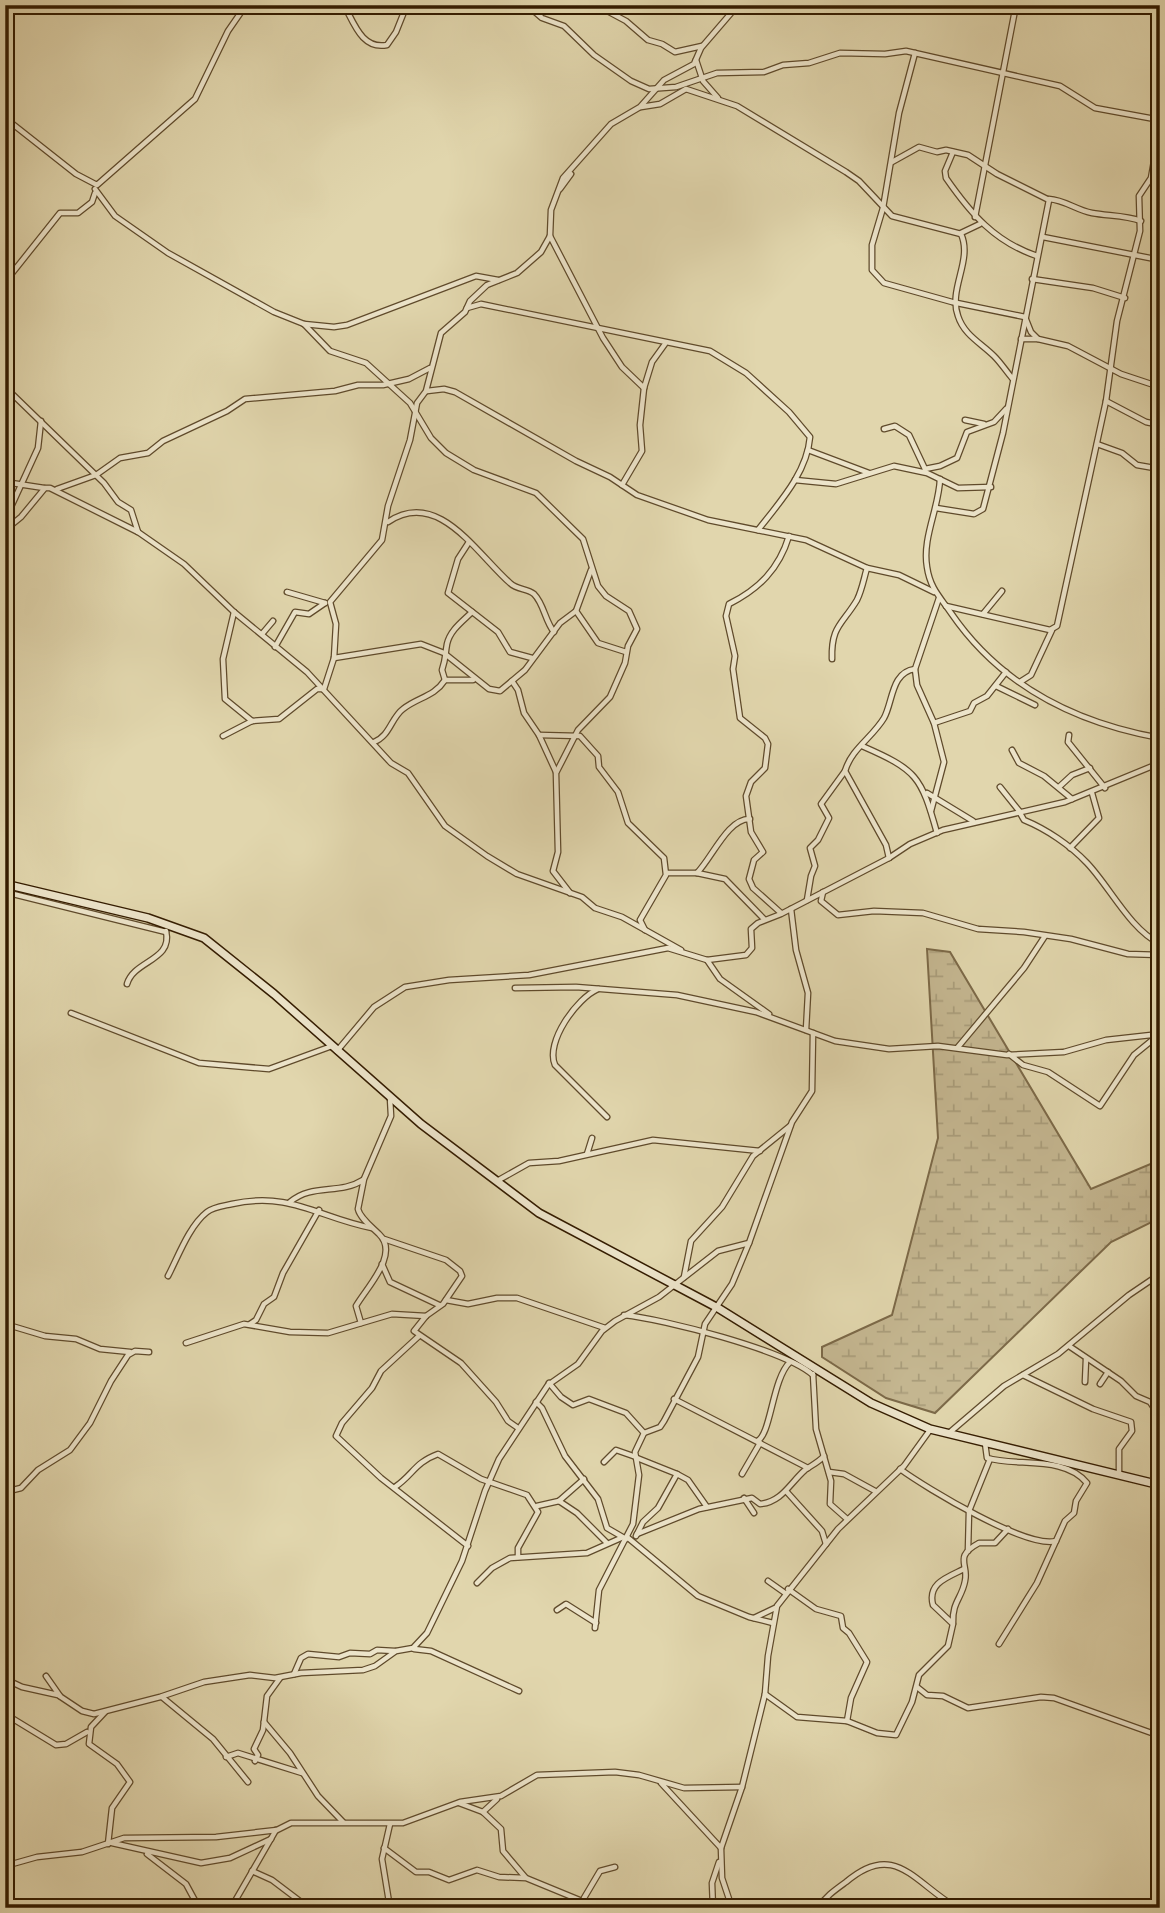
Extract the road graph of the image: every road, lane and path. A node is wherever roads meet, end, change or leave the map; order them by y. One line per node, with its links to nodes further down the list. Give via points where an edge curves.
1 (246, 5): 25 (street, via 195,99)
2 (344, 5): 9 (street, via 364,38 378,46 387,45 394,36)
3 (428, 5): 9 (street)
4 (527, 5): 16 (street, via 542,18 564,26 631,81)
5 (596, 5): 11 (street, via 630,23 647,40 675,52)
6 (738, 5): 11 (street)
7 (1016, 5): 14 (street)
8 (1139, 5): 10 (street)
9 (405, 6)
10 (1160, 10)
11 (704, 46): 13 (street)
12 (915, 53): 14 (street); 15 (street, via 840,53 764,72); 23 (street)
13 (696, 60): 15 (street); 16 (street)
14 (1002, 72): 20 (street, via 1059,86 1095,108); 24 (street)
15 (703, 77): 16 (street); 17 (street)
16 (656, 89): 18 (street)
17 (719, 99): 18 (street, via 686,89 660,104); 27 (street, via 855,178)
18 (640, 107): 32 (street, via 604,130 561,181 551,210)
19 (5, 118): 25 (street)
20 (1160, 121)
21 (1160, 127): 29 (street, via 1151,178 1139,196)
22 (953, 152): 23 (street, via 919,147); 24 (street, via 971,156); 28 (street, via 946,178)
23 (892, 162): 27 (street)
24 (986, 168): 26 (street); 28 (street)
25 (95, 187): 39 (street, via 92,202 78,213 60,213); 46 (street, via 115,216 168,253 260,305)
26 (1049, 199): 29 (street); 33 (street)
27 (883, 208): 31 (street, via 897,218); 42 (street, via 872,245 876,276 884,283)
28 (975, 217): 30 (street)
29 (1141, 221): 34 (street)
30 (980, 224): 31 (street); 35 (street, via 999,239)
31 (960, 233): 42 (street, via 964,247)
32 (551, 236): 38 (street, via 517,273); 47 (street)
33 (1042, 237): 34 (street); 35 (street)
34 (1134, 254): 36 (street); 40 (street)
35 (1037, 256): 37 (street)
36 (1160, 260)
37 (1032, 279): 40 (street); 45 (street)
38 (499, 280): 41 (street); 46 (street, via 476,276 344,326)
39 (5, 282)
40 (1125, 298): 52 (street)
41 (470, 301): 43 (street); 44 (street)
42 (956, 303): 45 (street); 53 (street, via 966,332)
43 (477, 304): 44 (street); 47 (street)
44 (465, 312): 51 (street, via 441,333)
45 (1025, 317): 48 (street); 49 (street)
46 (304, 324): 54 (street, via 330,351 366,363)
47 (598, 329): 50 (street); 57 (street, via 622,368)
48 (1021, 339): 49 (street); 53 (street)
49 (1038, 339): 52 (street, via 1068,346)
50 (666, 343): 57 (street, via 656,354); 68 (street, via 710,351 746,373 809,433)
51 (431, 368): 54 (street); 58 (street)
52 (1110, 368): 56 (street); 59 (street)
53 (1012, 379): 60 (street)
54 (390, 383): 61 (street); 72 (street, via 245,398 148,453 116,459)
55 (5, 387): 63 (street)
56 (1160, 387)
57 (644, 388): 77 (street, via 642,448)
58 (426, 391): 61 (street, via 419,397); 77 (street, via 455,392)
59 (1106, 401): 65 (street); 67 (street)
60 (1006, 409): 64 (street, via 994,422); 78 (street)
61 (417, 412): 90 (street, via 431,438 454,458 536,492 583,539); 95 (street, via 382,540)
62 (965, 419): 64 (street)
63 (41, 421): 72 (street); 76 (street, via 40,439)
64 (985, 424): 70 (street, via 967,432 957,458)
65 (1160, 425)
66 (884, 429): 70 (street, via 895,426 909,435)
67 (1097, 444): 69 (street, via 1122,453 1137,465); 102 (street, via 1064,599)
68 (808, 450): 71 (street); 74 (street)
69 (1160, 469)
70 (926, 471): 71 (street, via 894,466); 73 (street)
71 (870, 473): 74 (street, via 832,485)
72 (96, 475): 80 (street); 86 (street, via 118,502 132,511)
73 (940, 479): 78 (street, via 958,488); 81 (street)
74 (795, 480): 85 (street)
75 (5, 482): 76 (street)
76 (22, 483): 79 (street); 82 (street)
77 (622, 485): 85 (street, via 692,515)
78 (991, 487): 81 (street, via 978,513)
79 (45, 488): 80 (street); 84 (street)
80 (57, 489): 86 (street)
81 (936, 508): 93 (street, via 926,552)
82 (5, 520)
83 (388, 522): 88 (street, via 425,511 454,525)
84 (5, 530)
85 (758, 530): 87 (street)
86 (138, 532): 98 (street, via 184,564)
87 (789, 536): 89 (street, via 835,551); 143 (street, via 771,574 726,610 740,719 768,744 765,768 747,793)
88 (469, 542): 99 (street, via 447,591); 103 (street, via 516,588 533,593)
89 (867, 568): 93 (street, via 899,575); 110 (street, via 859,595 837,624)
90 (591, 569): 97 (street); 106 (street, via 603,593 629,611 636,626)
91 (1002, 591): 100 (street)
92 (287, 592): 95 (street)
93 (933, 592): 94 (street)
94 (939, 598): 96 (street); 111 (street)
95 (327, 603): 105 (street, via 309,614 295,612); 109 (street, via 336,624)
96 (946, 606): 100 (street); 112 (street, via 990,660)
97 (576, 611): 103 (street); 106 (street, via 598,643)
98 (234, 612): 104 (street); 120 (street, via 223,659 225,699)
99 (472, 612): 107 (street, via 450,636); 108 (street, via 499,634 510,652)
100 (983, 614): 102 (street)
101 (274, 621): 104 (street)
102 (1053, 630): 116 (street, via 1031,675)
103 (554, 632): 108 (street)
104 (262, 635): 105 (street)
105 (275, 647): 118 (street)
106 (625, 652): 123 (street, via 625,663 607,701)
107 (448, 656): 109 (street, via 412,644); 114 (street, via 442,670); 115 (street)
108 (532, 658): 113 (street)
109 (334, 659): 118 (street)
110 (832, 659)
111 (915, 669): 121 (street, via 922,700); 128 (street, via 908,670 891,690 886,713)
112 (1006, 672): 116 (street); 117 (street)
113 (512, 679): 115 (street, via 506,688 496,691); 122 (street, via 524,713)
114 (445, 680): 115 (street); 127 (street, via 429,696 402,709 383,738)
115 (476, 681)
116 (1020, 682): 126 (street, via 1084,720)
117 (996, 686): 119 (street); 121 (street, via 970,711)
118 (324, 689): 120 (street, via 279,719); 127 (street)
119 (1035, 705)
120 (252, 721): 125 (street)
121 (934, 723): 139 (street, via 944,762)
122 (539, 735): 123 (street); 133 (street)
123 (575, 735): 133 (street); 148 (street, via 598,756 599,767 619,794 628,823 662,853)
124 (1069, 735): 131 (street, via 1073,750)
125 (223, 736)
126 (1160, 738)
127 (374, 743): 153 (street, via 391,764 406,771 455,834 507,869)
128 (862, 746): 132 (street); 137 (street, via 903,765)
129 (1012, 750): 135 (street, via 1022,766)
130 (1160, 762): 136 (street)
131 (1091, 768): 135 (street, via 1072,775); 136 (street)
132 (845, 771): 147 (street); 154 (street, via 821,804 829,818 810,846 816,866)
133 (556, 773): 153 (street, via 558,852 553,871)
134 (1000, 787): 142 (street)
135 (1059, 787): 140 (street)
136 (1105, 788): 138 (street)
137 (926, 792): 139 (street); 141 (street)
138 (1092, 793): 140 (street); 146 (street, via 1099,818)
139 (936, 800): 141 (street); 144 (street)
140 (1073, 800): 142 (street)
141 (931, 811): 145 (street)
142 (1020, 813): 144 (street); 146 (street)
143 (751, 819): 149 (street, via 732,828); 156 (street, via 752,835 763,853 754,860 749,881)
144 (975, 822): 145 (street)
145 (937, 832): 147 (street)
146 (1070, 848): 162 (street, via 1090,866 1122,910)
147 (889, 858): 151 (street)
148 (667, 873): 149 (street); 160 (street, via 659,893 639,919)
149 (696, 873): 157 (street, via 725,879)
150 (5, 884): 158 (main road)
151 (826, 888): 154 (street); 161 (street, via 821,900 838,915 923,913 978,929)
152 (5, 892): 159 (street)
153 (570, 893): 160 (street)
154 (807, 900): 155 (street)
155 (791, 908): 156 (street); 171 (street, via 808,993)
156 (781, 914): 157 (street)
157 (764, 919): 165 (street, via 751,929 752,948 746,955)
158 (164, 923): 159 (street); 175 (main road, via 215,945)
159 (166, 932): 166 (street, via 167,943 157,958 132,971)
160 (646, 932): 163 (street)
161 (1045, 936): 164 (street, via 1128,954); 174 (street)
162 (1160, 944)
163 (684, 952): 165 (street); 175 (street, via 660,949 529,975 405,988 374,1007)
164 (1160, 955)
165 (706, 960): 170 (street, via 720,979)
166 (127, 984)
167 (515, 988): 168 (street)
168 (599, 989): 170 (street, via 677,995); 178 (street, via 572,1011 552,1058)
169 (71, 1013): 175 (street, via 199,1063 269,1069)
170 (772, 1017): 171 (street)
171 (806, 1030): 172 (street)
172 (813, 1033): 174 (street, via 889,1049); 179 (street, via 813,1091)
173 (1160, 1034): 176 (street, via 1106,1040 1070,1051); 176 (street, via 1134,1055 1100,1107 1048,1072 1023,1065)
174 (958, 1047): 176 (street)
175 (335, 1049): 177 (main road)
176 (1009, 1055)
177 (390, 1098): 183 (street, via 390,1120); 184 (main road)
178 (607, 1116)
179 (794, 1123): 181 (street); 189 (street)
180 (592, 1139): 182 (street)
181 (760, 1150): 182 (street, via 661,1139); 193 (street, via 722,1208 690,1243)
182 (587, 1154): 184 (street, via 529,1163)
183 (364, 1179): 185 (street, via 350,1187 305,1191); 187 (street, via 357,1212)
184 (495, 1182): 194 (main road, via 539,1213)
185 (289, 1202): 186 (street); 192 (street, via 255,1199 207,1212)
186 (319, 1210): 187 (street); 201 (street, via 274,1298)
187 (372, 1228): 188 (street)
188 (384, 1239): 190 (street, via 387,1249); 195 (street, via 455,1265 462,1276)
189 (749, 1243): 193 (street, via 718,1251); 197 (street)
190 (382, 1264): 196 (street, via 390,1282); 202 (street, via 356,1306)
191 (1160, 1274): 207 (street)
192 (168, 1276)
193 (684, 1278): 194 (street)
194 (674, 1285): 197 (main road); 198 (street)
195 (446, 1300): 196 (street); 203 (street, via 468,1304 517,1298)
196 (440, 1306): 199 (street)
197 (718, 1308): 204 (street, via 707,1319); 212 (main road)
198 (623, 1315): 203 (street); 204 (street, via 660,1320)
199 (426, 1316): 202 (street, via 391,1314); 205 (street, via 414,1330)
200 (5, 1324): 208 (street, via 76,1339 100,1349)
201 (249, 1324): 202 (street, via 328,1334); 206 (street)
202 (361, 1324)
203 (606, 1328): 216 (street, via 578,1364)
204 (703, 1334): 211 (street); 218 (street, via 698,1357)
205 (419, 1336): 221 (street, via 461,1363); 240 (street, via 381,1371 336,1435)
206 (186, 1343)
207 (1069, 1346): 210 (street); 214 (street)
208 (132, 1352): 209 (street); 242 (street, via 75,1445 21,1488)
209 (149, 1352)
210 (1086, 1358): 213 (street); 215 (street)
211 (790, 1362): 212 (street); 225 (street, via 772,1394 764,1436)
212 (813, 1372): 222 (main road, via 895,1416); 227 (street, via 816,1426)
213 (1108, 1373): 217 (street); 220 (street, via 1150,1402)
214 (1022, 1375): 224 (street); 236 (street, via 1131,1422 1132,1432 1119,1449)
215 (1085, 1382)
216 (549, 1383): 219 (street); 223 (street, via 573,1405 589,1399 625,1413)
217 (1100, 1384)
218 (674, 1399): 223 (street, via 661,1426); 225 (street)
219 (536, 1402): 221 (street); 237 (street)
220 (1160, 1417)
221 (518, 1428): 238 (street)
222 (930, 1429): 224 (main road); 232 (street)
223 (645, 1433): 228 (street)
224 (948, 1433): 226 (main road)
225 (758, 1442): 231 (street); 235 (street)
226 (986, 1443): 229 (street, via 985,1455); 236 (main road)
227 (824, 1456): 231 (street); 233 (street)
228 (637, 1458): 230 (street, via 615,1450); 234 (street); 253 (street, via 634,1518)
229 (990, 1460): 248 (street); 254 (street, via 1050,1465 1086,1480 1074,1513)
230 (604, 1462)
231 (808, 1468): 241 (street)
232 (900, 1469): 243 (street); 248 (street)
233 (829, 1472): 243 (street, via 844,1474); 250 (street, via 830,1504)
234 (677, 1474): 247 (street, via 688,1480); 252 (street)
235 (742, 1474)
236 (1119, 1474): 239 (main road)
237 (584, 1479): 245 (street); 253 (street, via 598,1499 607,1528)
238 (489, 1481): 240 (street, via 438,1454 417,1463); 246 (street, via 523,1493); 257 (street)
239 (1160, 1485)
240 (395, 1487): 257 (street)
241 (786, 1491): 244 (street, via 763,1504); 256 (street, via 822,1531)
242 (5, 1492)
243 (876, 1492): 250 (street)
244 (744, 1498): 247 (street); 249 (street)
245 (559, 1501): 246 (street); 255 (street)
246 (537, 1506): 259 (street)
247 (707, 1507): 252 (street)
248 (970, 1511): 251 (street); 258 (street)
249 (754, 1513)
250 (847, 1519): 256 (street)
251 (1008, 1529): 254 (street, via 1042,1543); 258 (street, via 995,1544 979,1543)
252 (637, 1534): 253 (street)
253 (626, 1539): 255 (street); 265 (street, via 599,1590 596,1626 566,1604); 266 (street, via 698,1596)
254 (1056, 1541): 269 (street, via 1017,1619)
255 (607, 1542): 259 (street, via 587,1553)
256 (826, 1545): 263 (street)
257 (467, 1546): 270 (street, via 427,1633)
258 (968, 1551): 260 (street)
259 (519, 1557): 262 (street, via 492,1568)
260 (964, 1569): 268 (street, via 966,1579 952,1610); 268 (street, via 938,1582 931,1597)
261 (768, 1581): 263 (street)
262 (477, 1583)
263 (786, 1591): 264 (street); 283 (street, via 816,1609 841,1616 843,1628 867,1662 851,1698)
264 (776, 1608): 266 (street); 267 (street)
265 (557, 1611)
266 (753, 1618): 267 (street)
267 (773, 1623): 278 (street)
268 (953, 1624): 276 (street, via 948,1646 919,1675)
269 (999, 1644)
270 (409, 1648): 271 (street); 277 (street, via 432,1651)
271 (396, 1651): 272 (street, via 363,1671); 272 (street, via 339,1657 308,1654)
272 (294, 1674): 274 (street)
273 (46, 1676): 279 (street)
274 (281, 1677): 280 (street, via 250,1675 204,1682); 284 (street, via 267,1696)
275 (5, 1679): 279 (street)
276 (917, 1687): 283 (street, via 895,1735); 286 (street, via 927,1695 943,1696 968,1708 1054,1698)
277 (519, 1691)
278 (765, 1694): 283 (street, via 797,1717); 292 (street)
279 (60, 1696): 282 (street, via 86,1713)
280 (161, 1697): 282 (street); 287 (street, via 213,1740)
281 (5, 1700): 285 (street, via 10,1717 56,1745)
282 (105, 1712): 285 (street)
283 (847, 1721)
284 (264, 1722): 288 (street, via 254,1749); 289 (street)
285 (89, 1731): 300 (street, via 92,1748 117,1764 130,1782 112,1808)
286 (1160, 1736)
287 (226, 1757): 288 (street, via 238,1753); 290 (street)
288 (255, 1761): 289 (street)
289 (303, 1773): 296 (street)
290 (248, 1782)
291 (661, 1783): 292 (street, via 684,1788); 293 (street, via 615,1772 537,1775); 302 (street)
292 (742, 1787): 302 (street)
293 (500, 1796): 294 (street); 295 (street)
294 (458, 1803): 295 (street); 297 (street)
295 (483, 1812): 308 (street, via 502,1830 503,1851)
296 (344, 1823): 297 (street); 298 (street, via 291,1823)
297 (390, 1824): 301 (street)
298 (276, 1830): 299 (street); 300 (street, via 216,1837 124,1838)
299 (271, 1839): 303 (street, via 230,1858 201,1863); 307 (street)
300 (110, 1843): 303 (street); 305 (street)
301 (384, 1848): 308 (street, via 416,1872 447,1880 477,1870); 314 (street)
302 (721, 1848): 304 (street)
303 (144, 1851): 311 (street, via 186,1884)
304 (720, 1858): 317 (street, via 712,1883); 318 (street)
305 (5, 1866)
306 (615, 1867): 309 (street, via 600,1871)
307 (253, 1871): 312 (street); 313 (street)
308 (526, 1878): 309 (street)
309 (583, 1901): 315 (street); 316 (street)
310 (955, 1907): 319 (street, via 904,1870 879,1863 857,1872); 320 (street)
311 (199, 1908)
312 (231, 1908)
313 (309, 1908)
314 (390, 1908)
315 (588, 1908)
316 (599, 1908)
317 (713, 1908)
318 (732, 1908)
319 (818, 1908)
320 (947, 1908)

